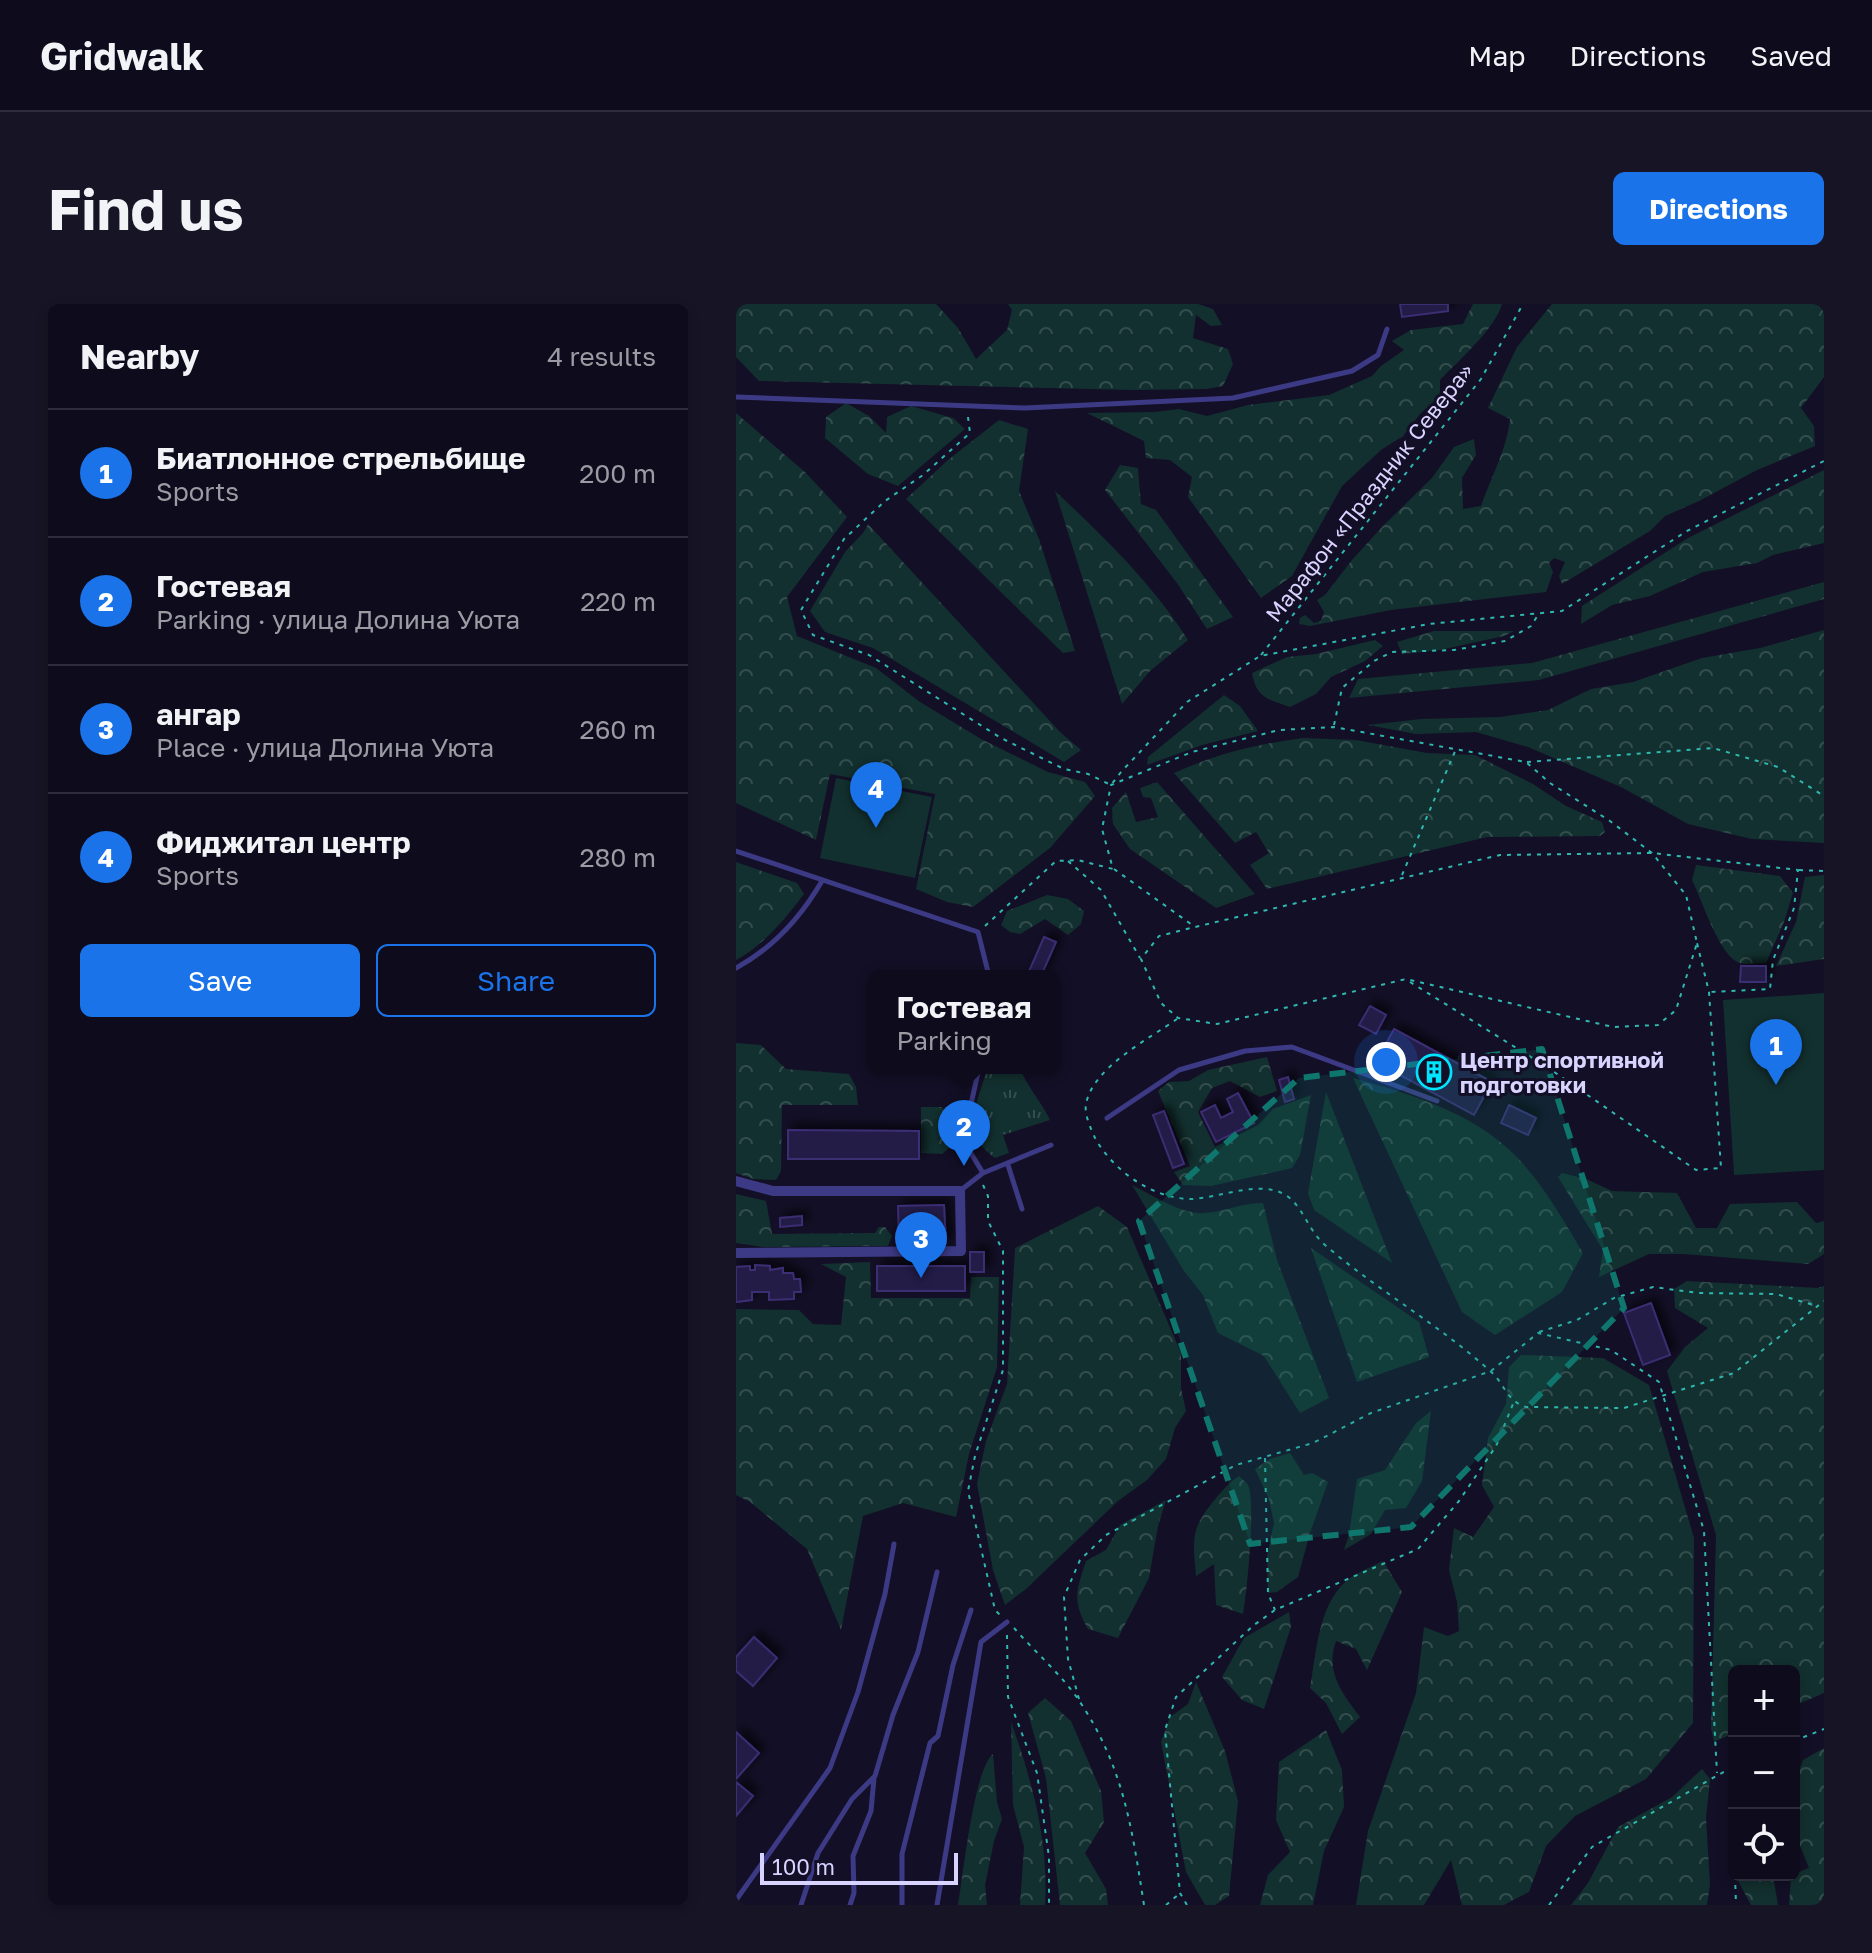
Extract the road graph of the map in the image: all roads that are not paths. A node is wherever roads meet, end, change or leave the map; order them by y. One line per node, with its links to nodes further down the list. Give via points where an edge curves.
1 (1387, 329): 2 (lane, via 1378,355 1352,371 1233,398 1025,408)
2 (736, 397)
3 (736, 851): 4 (lane)
4 (822, 881): 5 (lane, via 790,927); 6 (lane, via 978,932)
5 (736, 968)
6 (988, 970)
7 (978, 1074): 12 (lane, via 967,1147)
8 (1437, 1101): 9 (lane, via 1292,1047 1245,1051 1179,1070)
9 (1107, 1118)
10 (1051, 1145): 11 (lane)
11 (1008, 1165): 12 (lane); 15 (lane)
12 (981, 1175): 14 (lane)
13 (736, 1181): 14 (street, via 773,1191)
14 (960, 1191): 16 (street, via 961,1251)
15 (1022, 1209)
16 (736, 1253)
17 (894, 1544): 22 (lane, via 858,1692 830,1768)
18 (937, 1572): 21 (lane, via 918,1652)
19 (971, 1610): 25 (lane, via 908,1827)
20 (1007, 1622): 26 (lane, via 981,1642)
21 (875, 1776): 23 (lane, via 852,1799 818,1853); 24 (lane, via 871,1811 853,1856)
22 (736, 1900)
23 (801, 1905)
24 (850, 1905)
25 (902, 1905)
26 (937, 1905)

